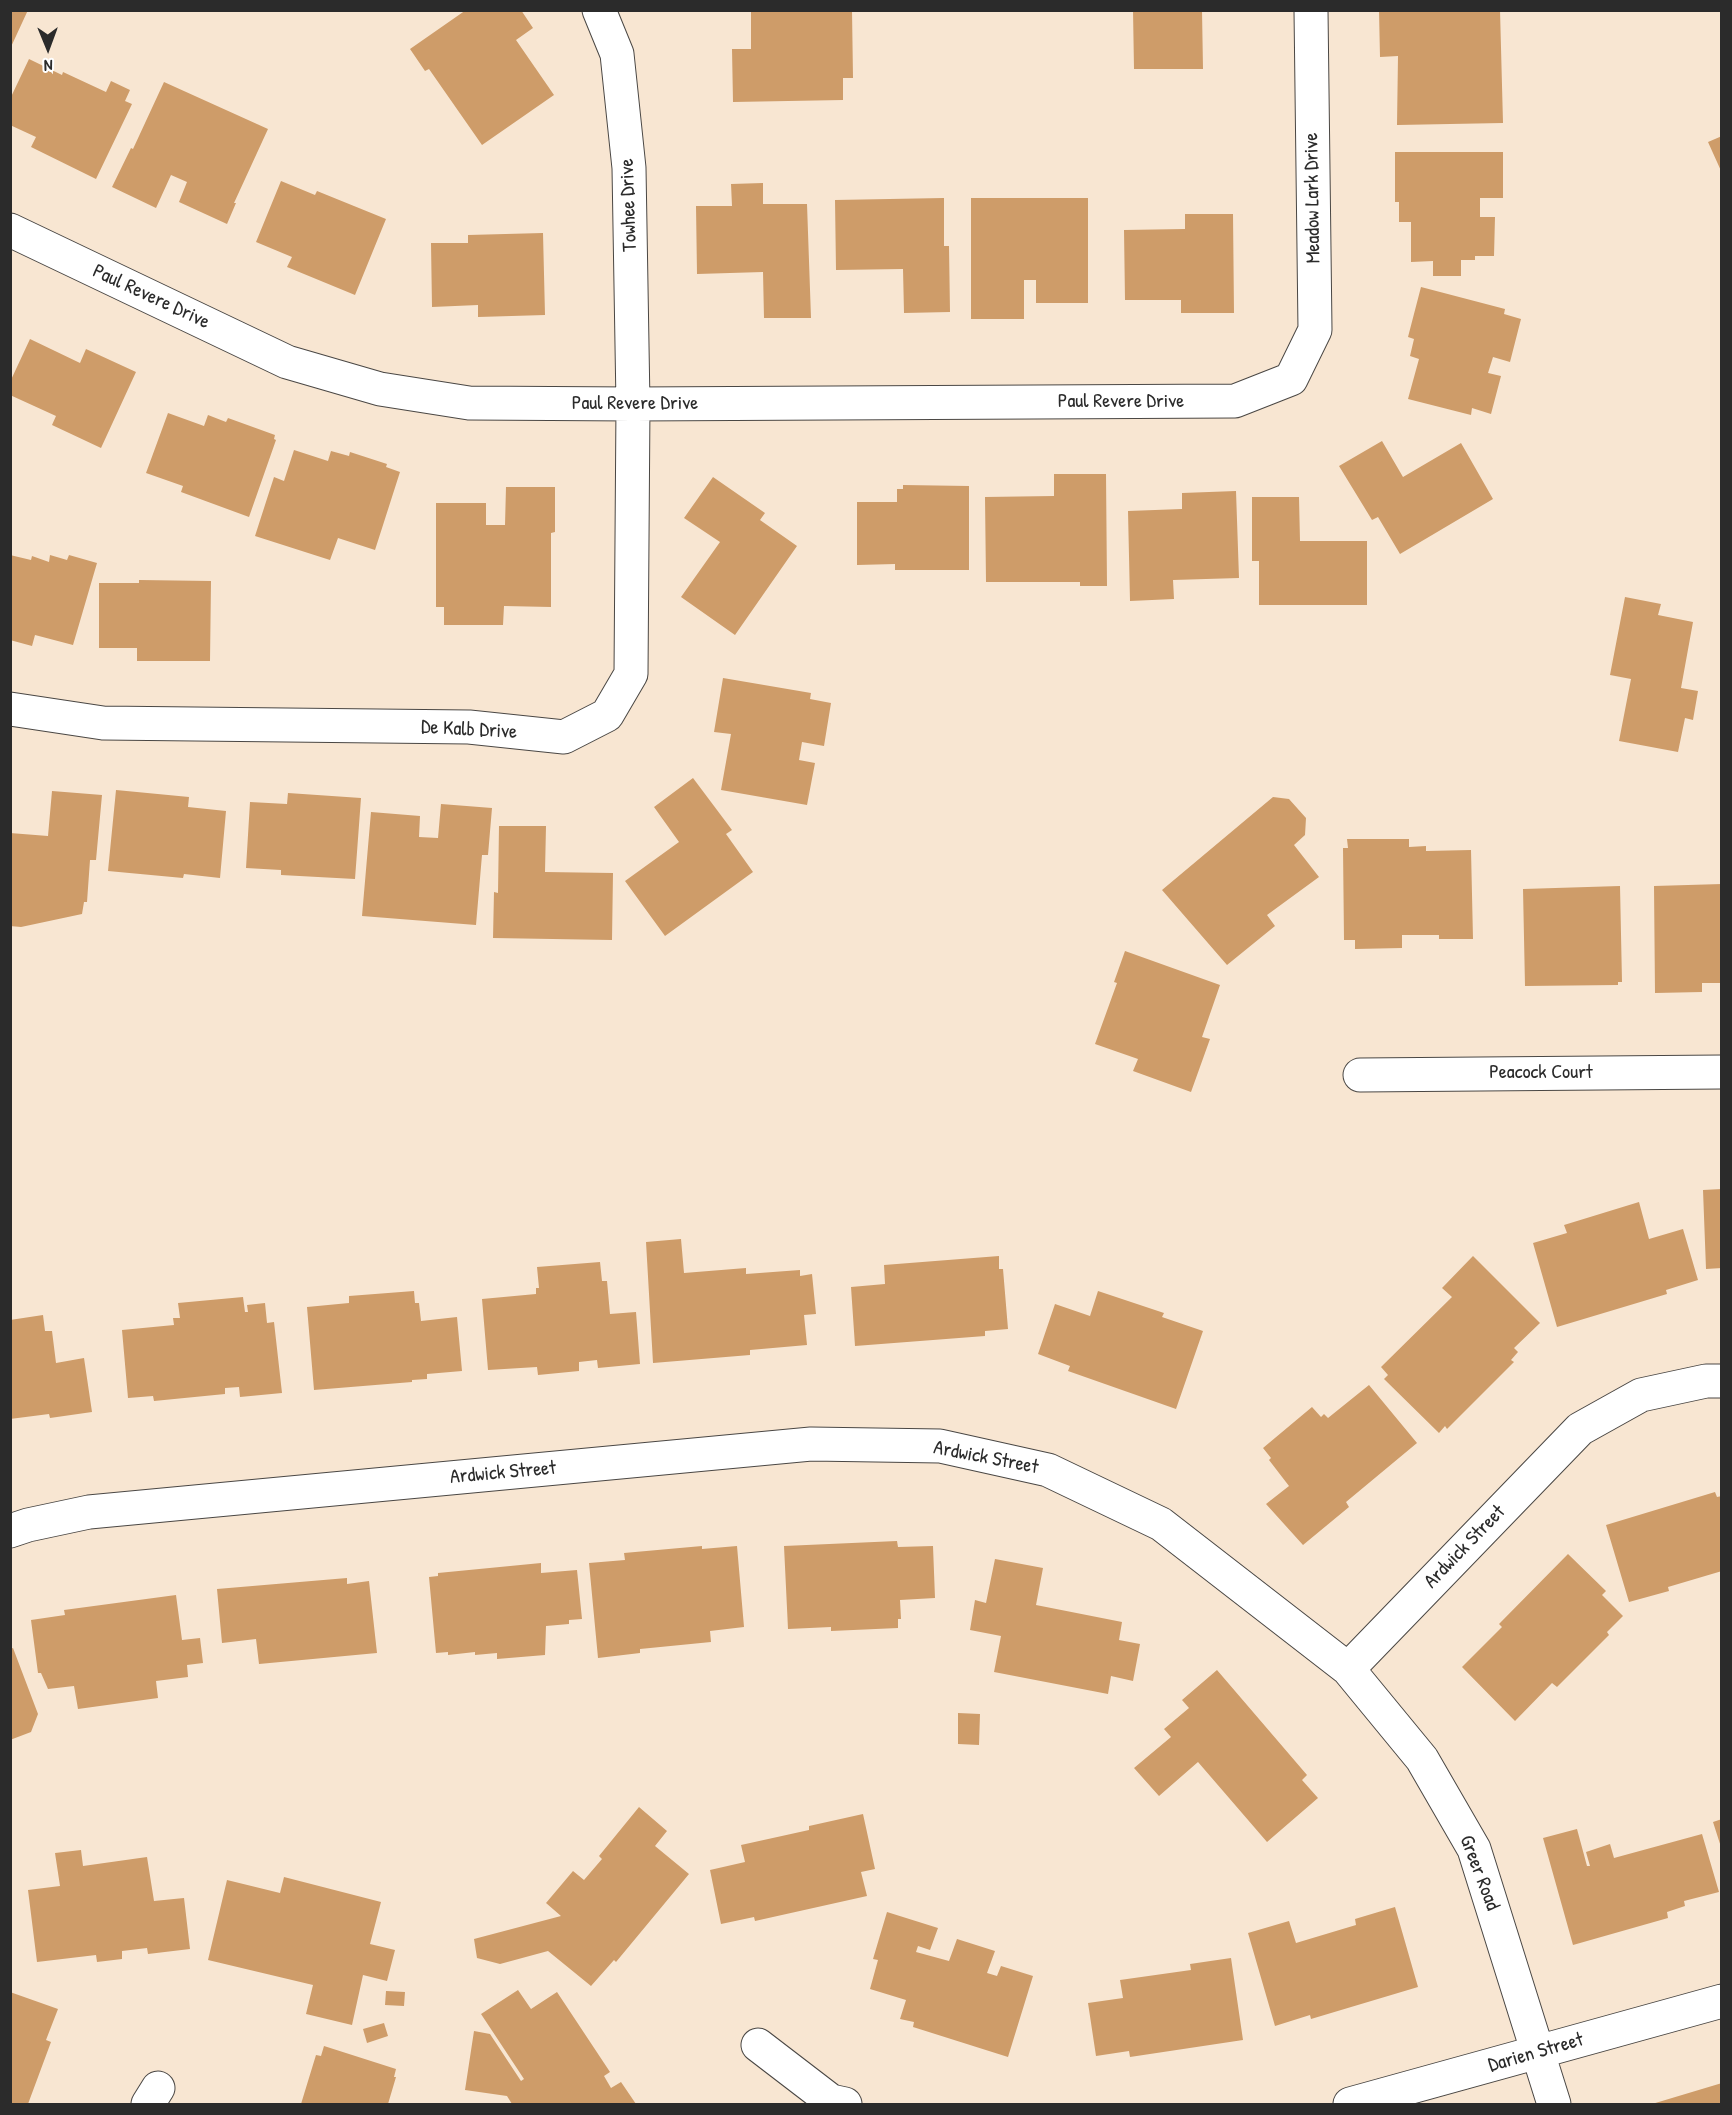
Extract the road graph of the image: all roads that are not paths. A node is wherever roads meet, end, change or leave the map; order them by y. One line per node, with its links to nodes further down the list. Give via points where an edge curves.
1 (599, 10): 5 (street, Towhee Drive, via 617,54 629,168)
2 (1311, 10): 4 (street, Meadow Lark Drive, via 1315,330)
3 (10, 230): 5 (street, Paul Revere Drive, via 287,362 380,389 469,403)
4 (1291, 379): 5 (street, Paul Revere Drive, via 1235,401)
5 (633, 404): 6 (street, De Kalb Drive, via 631,674 607,715 564,737 469,727 102,723)
6 (10, 709)
7 (1722, 1072): 8 (street, Peacock Court)
8 (1360, 1075)
9 (1722, 1381): 11 (street, Ardwick Street, via 1641,1395 1580,1429)
10 (10, 1531): 11 (street, Ardwick Street, via 89,1512 811,1444 940,1446 1048,1470 1161,1524)
11 (1348, 1669): 14 (street, Greer Road, via 1422,1759 1474,1849)
12 (1722, 2001): 14 (street, Darien Street)
13 (758, 2045): 15 (street, via 831,2101)
14 (1539, 2053): 16 (street, Darien Street); 17 (street, Greer Road)
15 (845, 2104)
16 (1350, 2104)
17 (1554, 2104)

